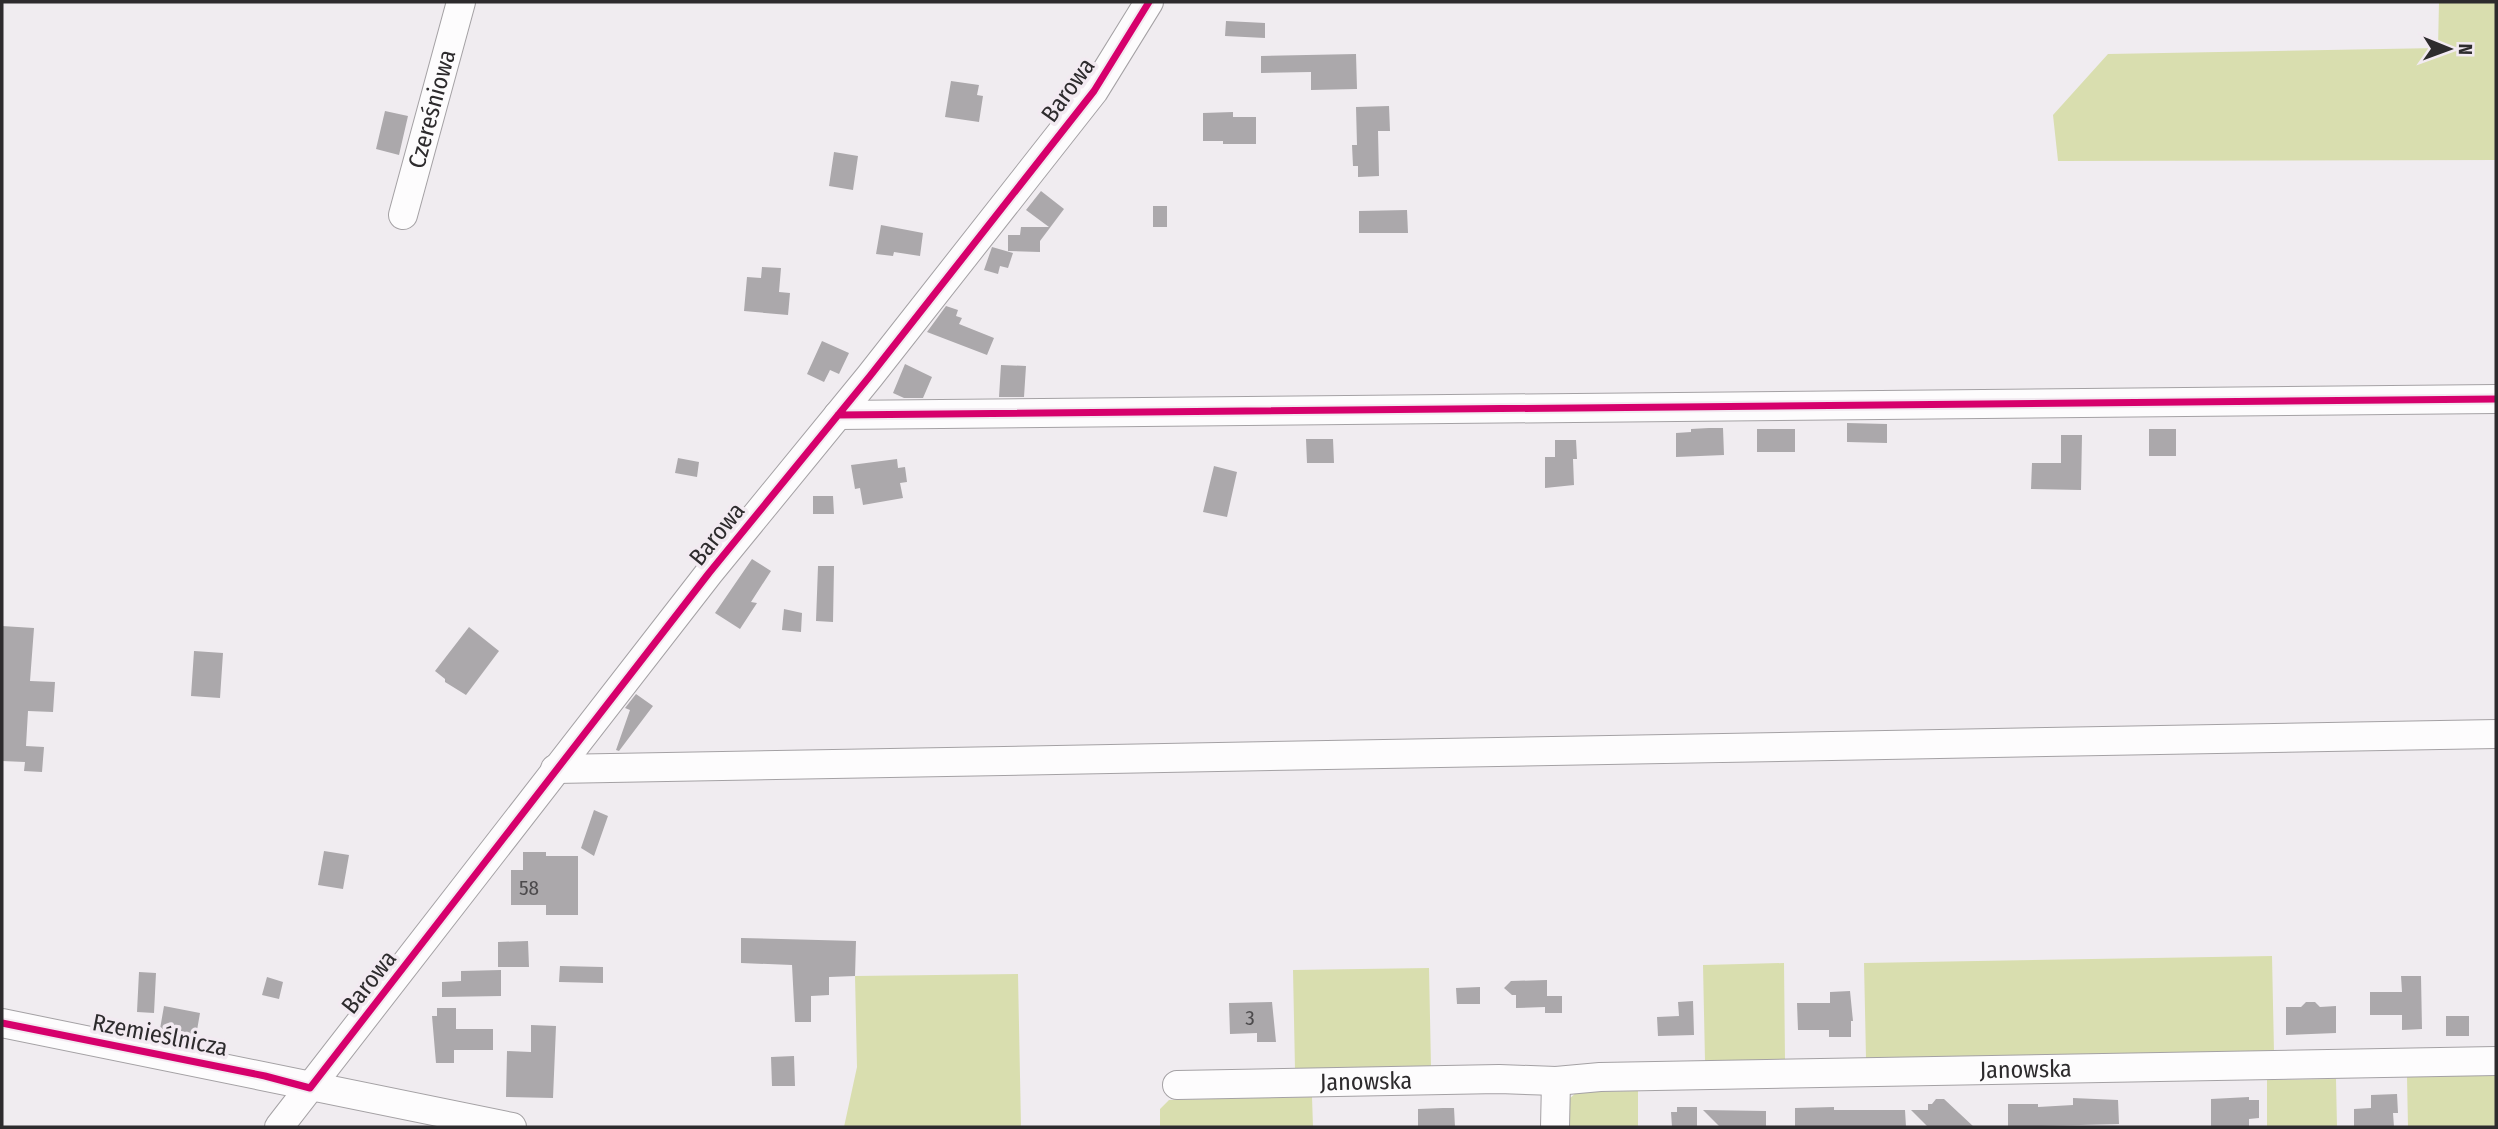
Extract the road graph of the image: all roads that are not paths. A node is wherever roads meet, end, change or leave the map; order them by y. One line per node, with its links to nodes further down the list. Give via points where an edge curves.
1 (461, 2): 3 (street, Czereśniowa)
2 (1149, 2): 5 (street, Barowa, via 1094,91)
3 (403, 215)
4 (2496, 399): 5 (street)
5 (838, 415): 7 (street, Barowa)
6 (2496, 734): 7 (street)
7 (555, 769): 12 (street, Barowa)
8 (2, 1023): 12 (street, Rzemieślnicza)
9 (2496, 1061): 10 (street, Janowska)
10 (1556, 1081): 11 (street, Janowska); 15 (street)
11 (1177, 1085)
12 (310, 1087): 13 (street, Barowa); 14 (street, Rzemieślnicza)
13 (279, 1127)
14 (512, 1127)
15 (1555, 1127)

